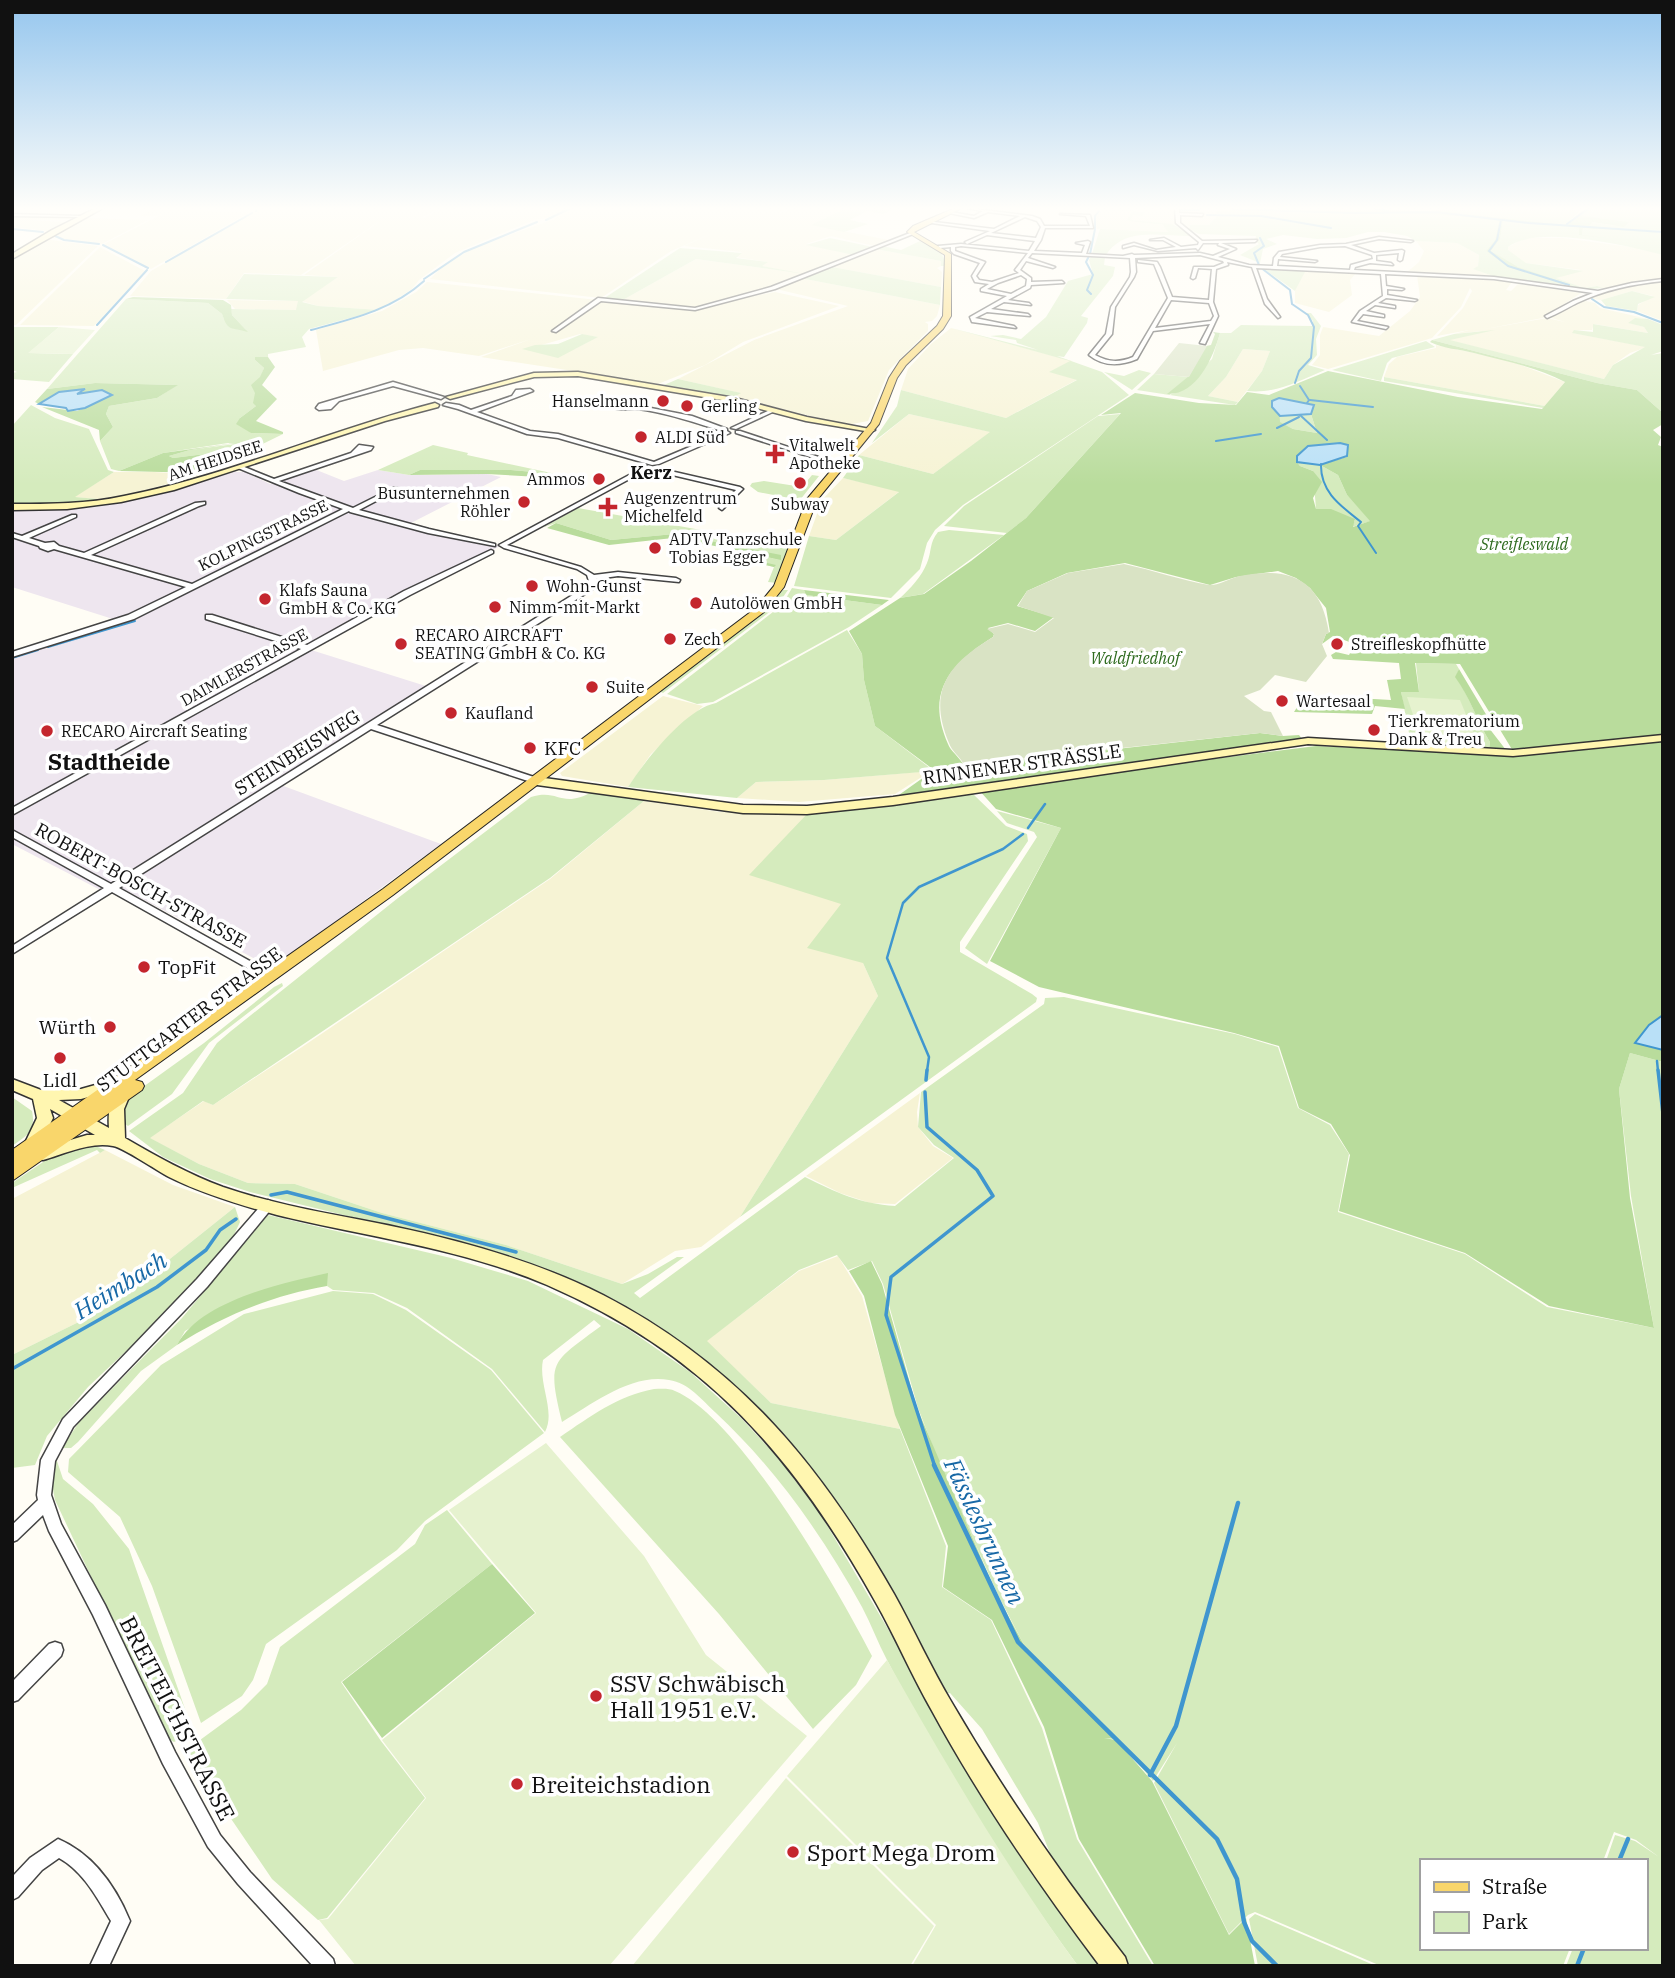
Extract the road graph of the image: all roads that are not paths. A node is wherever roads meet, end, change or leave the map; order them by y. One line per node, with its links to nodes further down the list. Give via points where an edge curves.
1 (598, 300): 26 (street)
2 (612, 300): 3 (street, via 695,309)
3 (727, 300)
4 (947, 300): 36 (main road, STUTTGARTER STRASSE, via 947,316 903,363)
5 (1117, 300): 25 (street, via 1108,335 1092,355 1102,361 1132,360)
6 (1169, 300): 25 (street)
7 (1194, 300): 12 (street)
8 (1265, 300): 20 (street)
9 (1380, 300): 14 (street)
10 (1577, 300): 21 (street)
11 (1004, 301): 13 (street); 16 (street)
12 (1211, 302): 22 (street, via 1216,316)
13 (1029, 304)
14 (1376, 304): 15 (street); 17 (street)
15 (1393, 307)
16 (986, 310): 18 (street); 23 (street, via 972,318 974,321)
17 (1362, 312): 19 (street); 24 (street, via 1354,322)
18 (1028, 315)
19 (1382, 316)
20 (1278, 317)
21 (1547, 317)
22 (1213, 322): 25 (street); 27 (street)
23 (1014, 327)
24 (1386, 328)
25 (1152, 330)
26 (554, 331)
27 (1203, 343)
28 (514, 397): 33 (street)
29 (431, 400): 30 (street, via 393,384); 31 (main road, AM HEIDSEE); 42 (main road, AM HEIDSEE, via 420,408)
30 (336, 401)
31 (450, 401): 33 (street); 34 (main road, via 523,377 562,373)
32 (636, 407): 37 (street)
33 (472, 411): 41 (street, via 529,433 558,436)
34 (777, 411): 35 (main road); 37 (street, DAIMLERSTRASSE)
35 (806, 419): 36 (main road, via 853,425); 38 (main road)
36 (877, 419): 38 (main road, STUTTGARTER STRASSE)
37 (734, 429): 40 (street); 41 (street, DAIMLERSTRASSE)
38 (871, 430): 40 (main road, STUTTGARTER STRASSE)
39 (353, 454): 43 (street)
40 (842, 462): 62 (main road, STUTTGARTER STRASSE, via 806,510 772,597)
41 (652, 466): 47 (street, via 740,489); 52 (street, DAIMLERSTRASSE)
42 (240, 467): 43 (street); 46 (main road, AM HEIDSEE, via 123,501)
43 (274, 481): 48 (street)
44 (395, 489): 48 (street)
45 (203, 503): 53 (street)
46 (12, 507)
47 (722, 508)
48 (350, 510): 52 (street); 56 (street, KOLPINGSTRASSE)
49 (74, 516): 51 (street)
50 (12, 535): 51 (street, KOLPINGSTRASSE)
51 (23, 538): 53 (street, KOLPINGSTRASSE, via 43,548)
52 (496, 548): 54 (street, via 579,568); 58 (street, DAIMLERSTRASSE)
53 (84, 556): 56 (street, KOLPINGSTRASSE)
54 (593, 577): 55 (street, via 618,574); 60 (street, STEINBEISWEG, via 590,587)
55 (676, 580)
56 (191, 586): 59 (street, KOLPINGSTRASSE, via 117,622)
57 (209, 617): 58 (street)
58 (307, 648): 63 (street, DAIMLERSTRASSE)
59 (12, 655)
60 (371, 726): 62 (street); 65 (street, STEINBEISWEG)
61 (1663, 737): 62 (main road, RINNENER STRÄSSLE, via 1513,753 1308,741 807,810 743,809)
62 (537, 781): 69 (main road, STUTTGARTER STRASSE, via 222,1024)
63 (12, 812)
64 (12, 834): 65 (street, ROBERT-BOSCH-STRASSE)
65 (111, 888): 66 (street, STEINBEISWEG); 67 (street, ROBERT-BOSCH-STRASSE)
66 (12, 951)
67 (253, 967)
68 (12, 1084): 70 (main road)
69 (123, 1089): 70 (main road); 71 (main road, STUTTGARTER STRASSE); 72 (main road)
70 (39, 1095): 71 (main road); 73 (main road, via 45,1118)
71 (86, 1120): 72 (main road); 73 (main road, STUTTGARTER STRASSE)
72 (114, 1138): 73 (main road); 76 (main road, via 177,1175)
73 (35, 1151): 74 (main road, STUTTGARTER STRASSE); 75 (main road, STUTTGARTER STRASSE)
74 (12, 1159)
75 (12, 1174)
76 (268, 1205): 77 (street, via 202,1283 68,1423 48,1460); 84 (main road, via 464,1250 553,1279 647,1329 734,1396 787,1450 835,1517 971,1755)
77 (46, 1503): 78 (street); 83 (street, BREITEICHSTRASSE, via 214,1841)
78 (12, 1535)
79 (55, 1650): 80 (street)
80 (12, 1694)
81 (12, 1891): 82 (street, via 58,1848 68,1852 94,1877 121,1921)
82 (99, 1966)
83 (326, 1966)
84 (1116, 1966)

